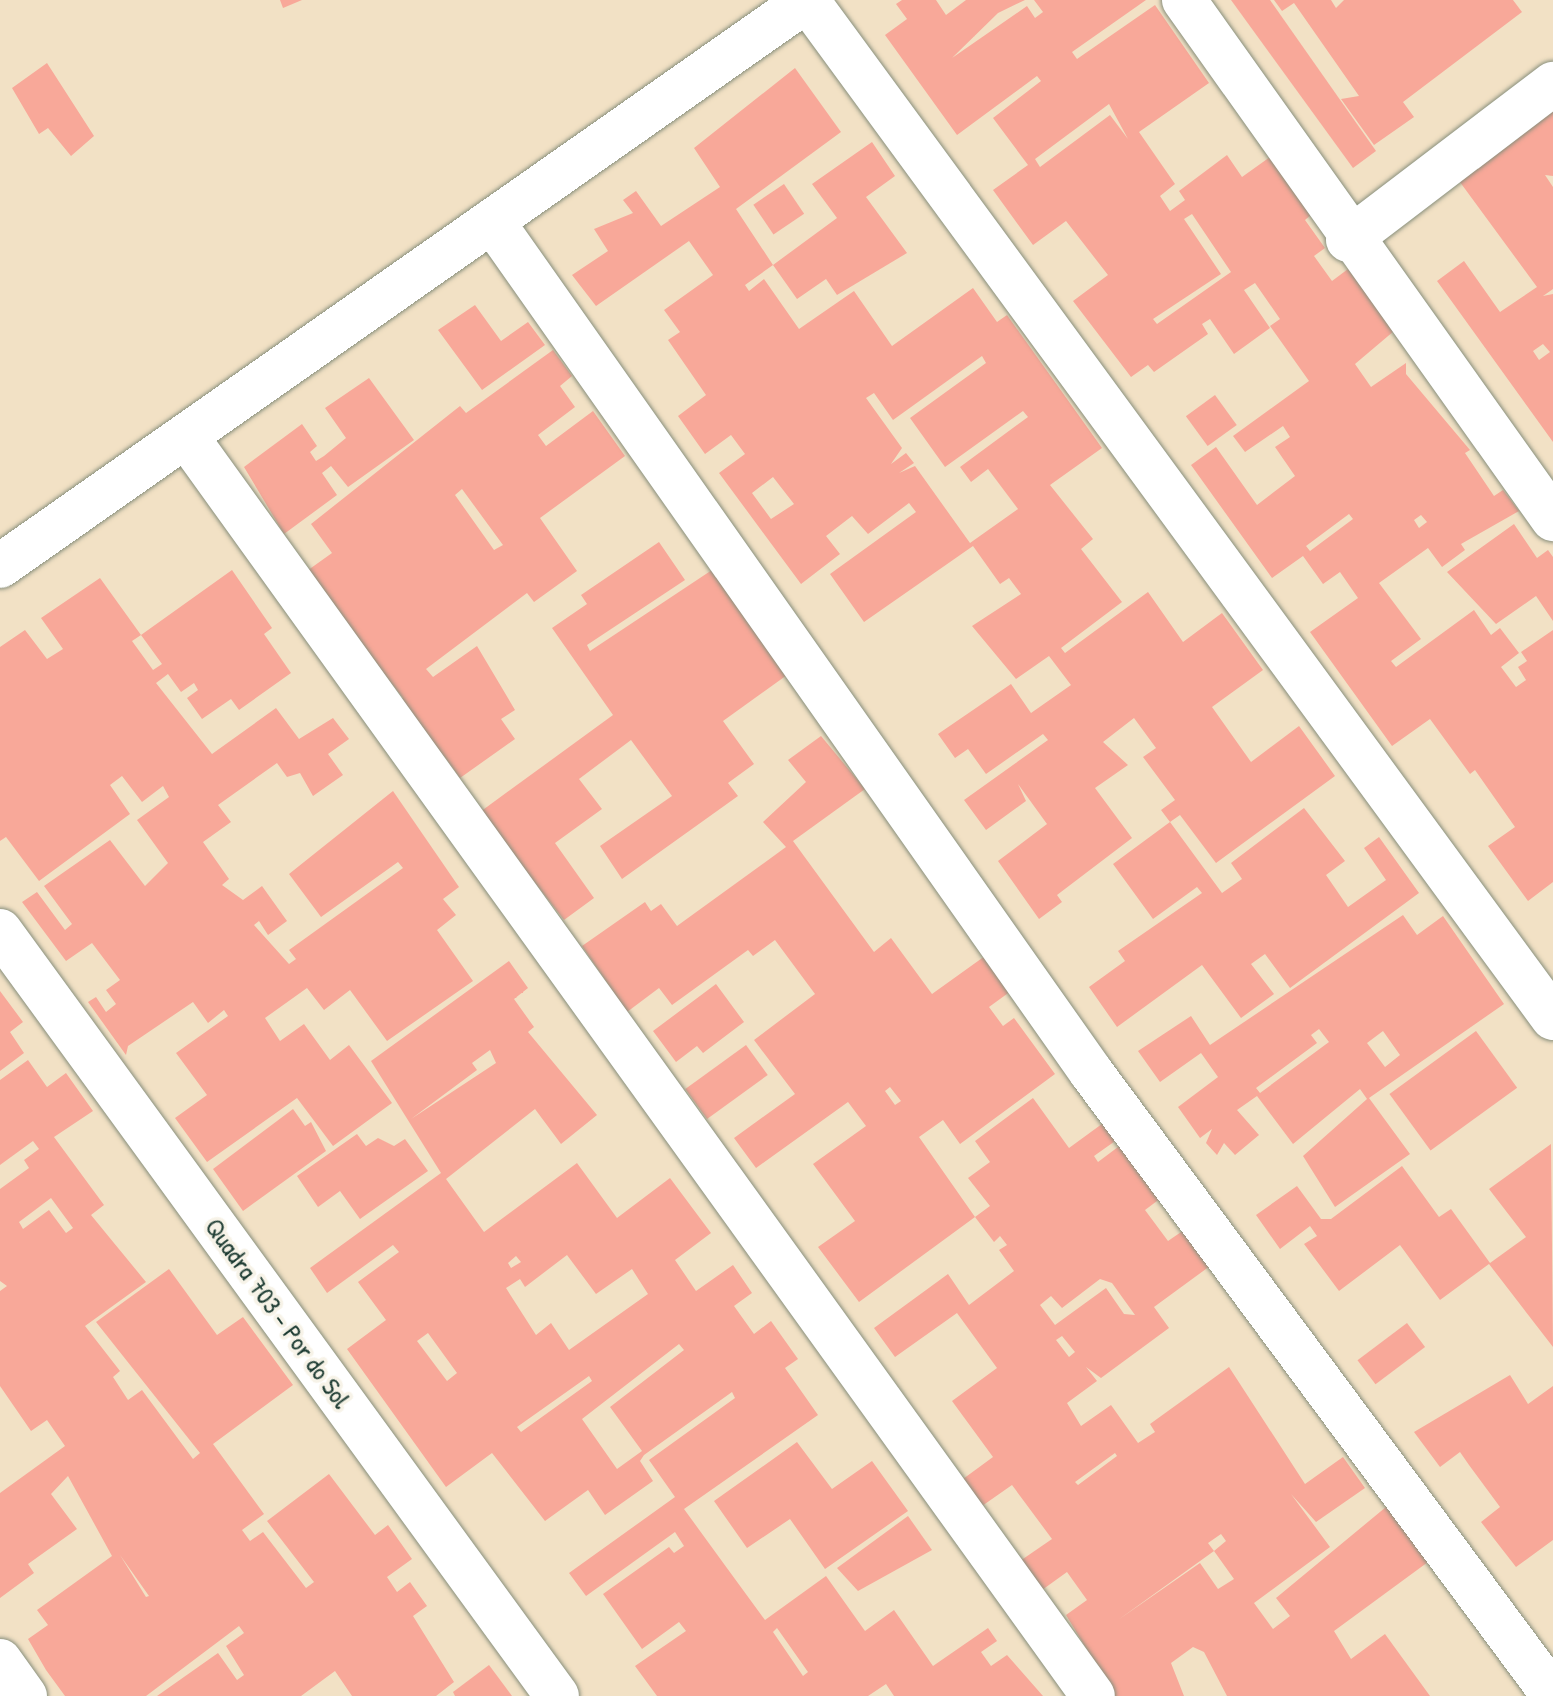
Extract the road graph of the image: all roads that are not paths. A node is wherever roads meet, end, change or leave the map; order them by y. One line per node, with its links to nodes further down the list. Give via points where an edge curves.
1 (807, 0): 4 (street); 10 (street)
2 (1184, 0): 5 (street)
3 (1553, 84): 5 (street)
4 (492, 221): 6 (street); 12 (street, via 1091,1072)
5 (1348, 240): 7 (street)
6 (186, 436): 8 (street); 15 (street)
7 (1553, 519)
8 (0, 566)
9 (0, 931): 14 (street, Quadra 703 - Por do Sol)
10 (1553, 1018)
11 (0, 1661): 13 (street)
12 (1553, 1695)
13 (25, 1696)
14 (557, 1696)
15 (1093, 1696)

